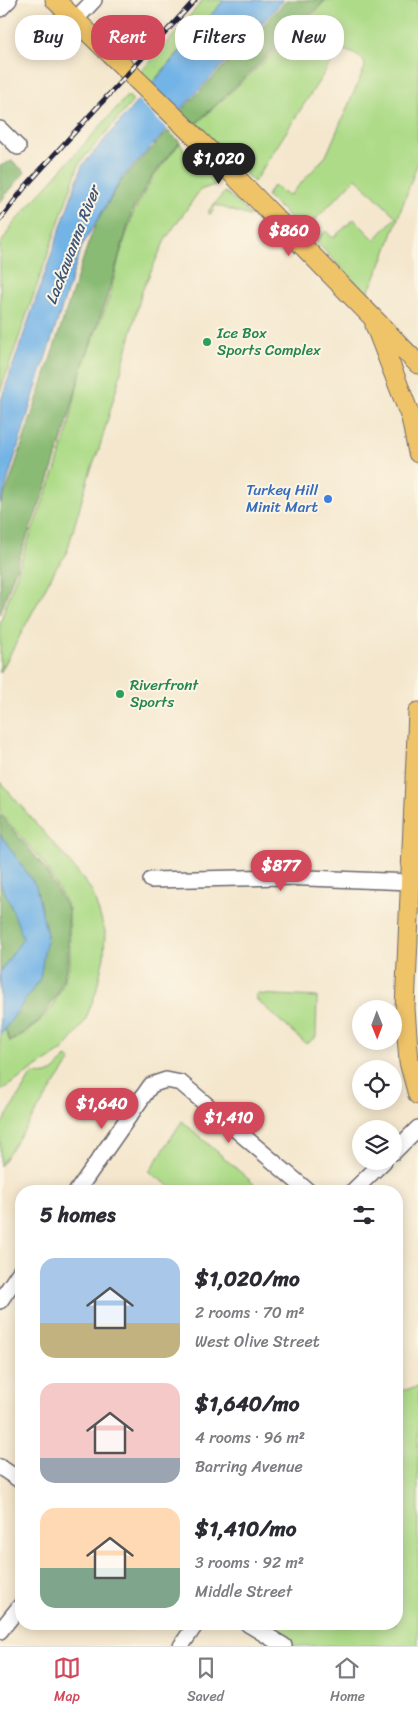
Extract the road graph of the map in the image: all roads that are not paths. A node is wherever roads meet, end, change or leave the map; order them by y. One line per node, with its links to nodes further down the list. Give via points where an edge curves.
1 (9, 0): 4 (street)
2 (55, 0): 5 (main road)
3 (94, 0): 6 (street)
4 (0, 9)
5 (70, 15)
6 (80, 15)
7 (81, 26): 10 (main road)
8 (0, 129): 9 (street)
9 (18, 147)
10 (373, 319): 11 (main road); 12 (main road, via 411,418)
11 (418, 364)
12 (418, 453)
13 (418, 712): 15 (main road)
14 (151, 880): 15 (street, via 282,877)
15 (411, 882): 16 (main road, via 405,1008)
16 (414, 1062): 17 (main road)
17 (418, 1096)
18 (418, 1128): 19 (street)
19 (402, 1144)
20 (375, 1170): 23 (street)
21 (81, 1185): 22 (street, via 151,1085 166,1080 181,1083)
22 (301, 1185)
23 (359, 1185)
24 (15, 1288): 25 (street)
25 (0, 1301)
26 (0, 1467): 27 (street)
27 (15, 1477)
28 (15, 1612): 31 (street)
29 (192, 1630): 32 (street)
30 (258, 1630): 33 (street)
31 (0, 1631)
32 (181, 1646)
33 (284, 1646)

